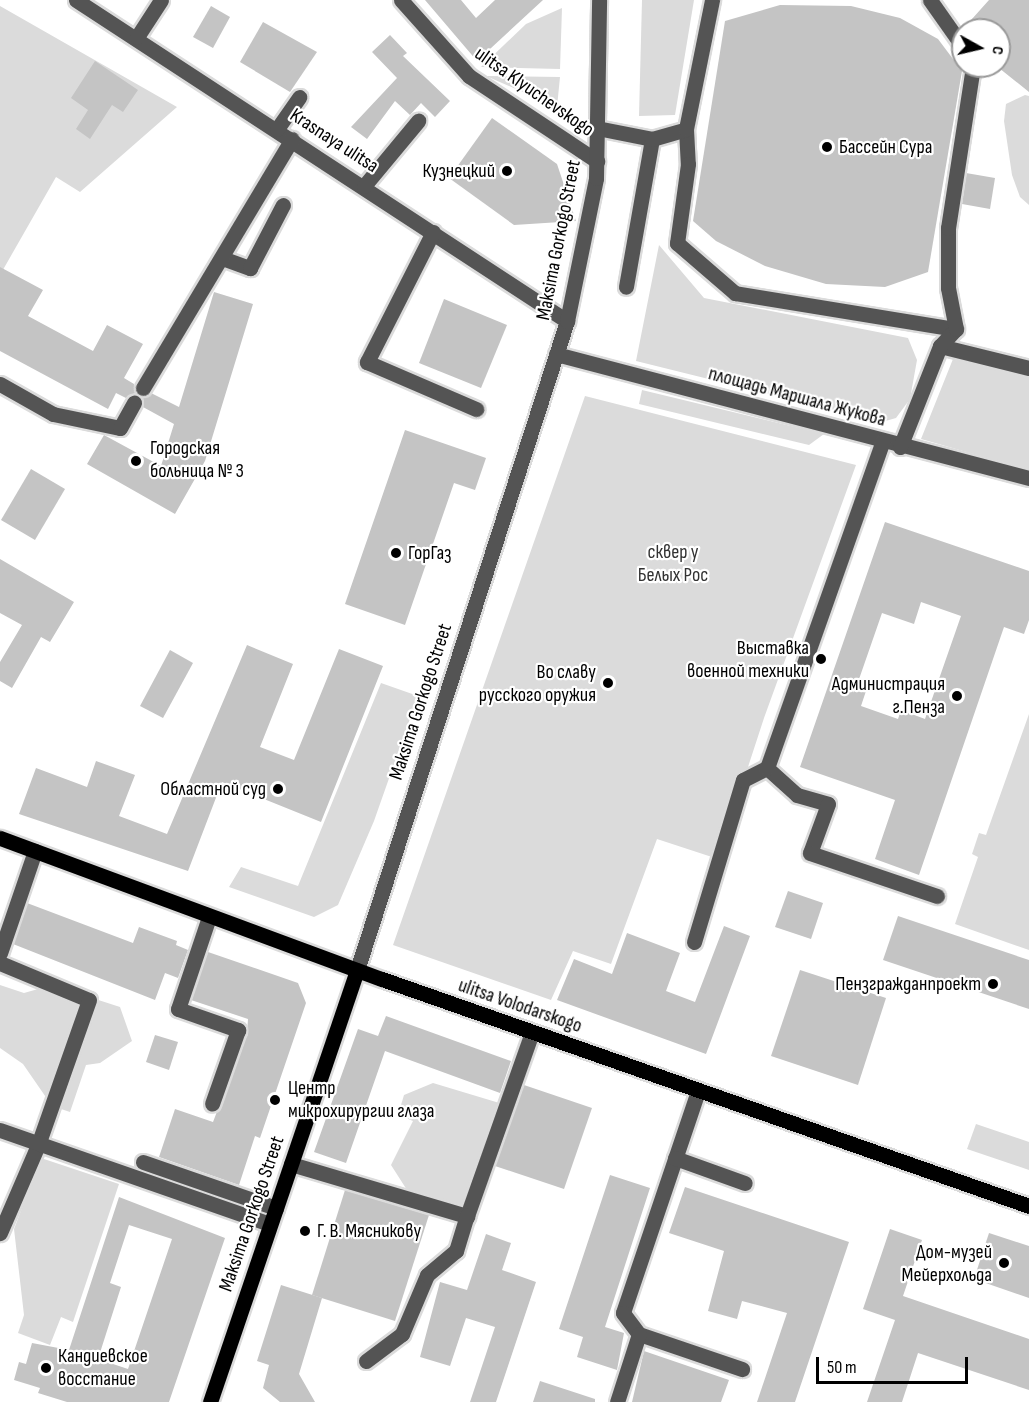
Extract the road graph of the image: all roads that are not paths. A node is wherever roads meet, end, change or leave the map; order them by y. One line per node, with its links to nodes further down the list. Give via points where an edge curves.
1 (76, 0): 8 (street, Krasnaya ulitsa)
2 (161, 0): 8 (street)
3 (401, 0): 17 (street, ulitsa Klyuchevskogo, via 469,76)
4 (600, 0): 12 (street, Maksima Gorkogo Street)
5 (712, 0): 14 (street)
6 (930, 0): 7 (street)
7 (951, 30)
8 (137, 38): 13 (street, Krasnaya ulitsa)
9 (971, 78): 24 (street, via 948,228 948,288)
10 (299, 97): 13 (street)
11 (418, 121): 18 (street)
12 (597, 128): 16 (street); 17 (street, Maksima Gorkogo Street)
13 (277, 129): 15 (street, Krasnaya ulitsa)
14 (686, 129): 16 (street); 24 (street, via 688,164 676,243 735,293)
15 (292, 139): 18 (street, Krasnaya ulitsa); 21 (street)
16 (652, 139): 22 (street)
17 (597, 161): 23 (street, Maksima Gorkogo Street)
18 (364, 186): 20 (street, Krasnaya ulitsa)
19 (283, 206): 21 (street, via 250,268)
20 (433, 231): 23 (street, Krasnaya ulitsa); 31 (street, via 368,362)
21 (222, 258): 29 (street)
22 (626, 287)
23 (567, 321): 26 (street, Maksima Gorkogo Street)
24 (956, 329): 25 (street)
25 (940, 346): 27 (street); 33 (street)
26 (556, 354): 32 (street, площадь Маршала Жукова); 43 (street, Maksima Gorkogo Street)
27 (1029, 368)
28 (0, 384): 30 (street, via 53,414 120,428)
29 (143, 388)
30 (134, 403)
31 (476, 409)
32 (883, 441): 33 (street, площадь Маршала Жукова); 35 (street)
33 (900, 447): 34 (street, площадь Маршала Жукова)
34 (1029, 478)
35 (767, 768): 38 (street, via 797,795 828,804 810,853); 40 (street, via 743,780)
36 (0, 838): 37 (main road, ulitsa Volodarskogo)
37 (35, 851): 39 (main road, ulitsa Volodarskogo); 41 (street, via 15,899)
38 (937, 896)
39 (209, 916): 43 (main road, ulitsa Volodarskogo); 46 (street, via 178,1009 238,1030)
40 (694, 942)
41 (0, 953)
42 (0, 963): 48 (street, via 89,1000)
43 (357, 970): 44 (main road, ulitsa Volodarskogo); 51 (main road, Maksima Gorkogo Street)
44 (532, 1032): 45 (main road, ulitsa Volodarskogo); 55 (street)
45 (698, 1090): 49 (street); 53 (main road, ulitsa Volodarskogo)
46 (212, 1104)
47 (0, 1130): 48 (street)
48 (38, 1145): 56 (street); 57 (street)
49 (675, 1158): 52 (street); 58 (street, via 623,1313)
50 (143, 1162): 54 (street)
51 (291, 1164): 54 (main road, Maksima Gorkogo Street); 55 (street)
52 (745, 1183)
53 (1029, 1206)
54 (276, 1208): 56 (main road, Maksima Gorkogo Street)
55 (467, 1216): 59 (street, via 456,1251 427,1275 402,1334)
56 (270, 1224): 61 (main road, Maksima Gorkogo Street)
57 (0, 1233)
58 (639, 1334): 60 (street); 62 (street)
59 (366, 1361)
60 (742, 1369)
61 (210, 1402)
62 (617, 1402)

